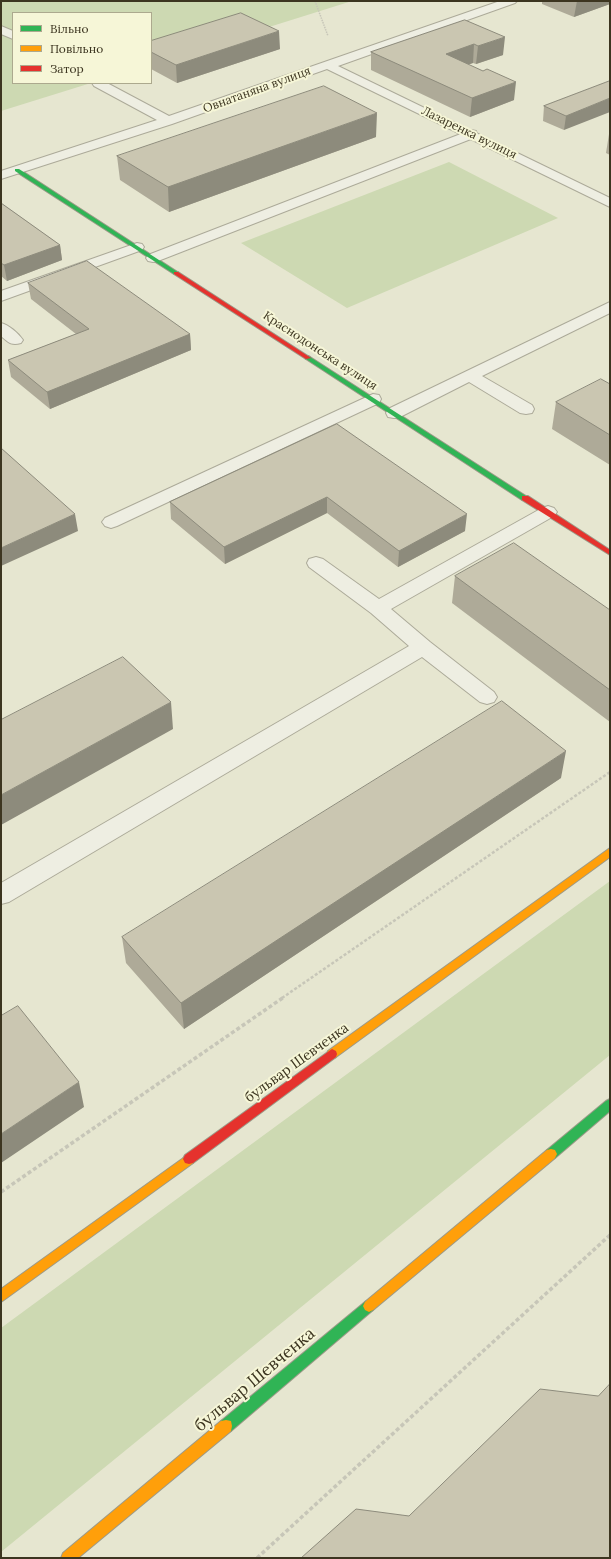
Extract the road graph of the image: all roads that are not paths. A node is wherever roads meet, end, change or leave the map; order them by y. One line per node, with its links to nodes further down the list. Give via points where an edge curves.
1 (512, 1): 4 (street, Овнатаняна вулиця)
2 (1, 29): 3 (street)
3 (12, 35)
4 (327, 65): 6 (street, Овнатаняна вулиця); 7 (street, Лазаренка вулиця)
5 (100, 84): 6 (street)
6 (168, 121): 8 (street, Овнатаняна вулиця)
7 (471, 134): 10 (street, Лазаренка вулиця); 12 (street)
8 (17, 170): 9 (street, Овнатаняна вулиця); 11 (street, Краснодонська вулиця)
9 (1, 176)
10 (610, 204)
11 (137, 247): 12 (street, Краснодонська вулиця); 13 (street)
12 (153, 258): 18 (street, Краснодонська вулиця)
13 (1, 296)
14 (610, 308): 17 (street)
15 (1, 328): 16 (street)
16 (15, 340)
17 (470, 376): 19 (street); 20 (street)
18 (373, 399): 20 (street, Краснодонська вулиця); 22 (street)
19 (526, 409)
20 (394, 413): 21 (street, Краснодонська вулиця)
21 (548, 512): 23 (street, Краснодонська вулиця); 25 (street)
22 (111, 522)
23 (610, 553)
24 (316, 563): 25 (street)
25 (378, 608): 26 (street)
26 (423, 647): 27 (street); 29 (street)
27 (488, 697)
28 (610, 852): 31 (street, бульвар Шевченка)
29 (1, 895)
30 (610, 1104): 32 (street, бульвар Шевченка)
31 (1, 1296)
32 (68, 1558)

